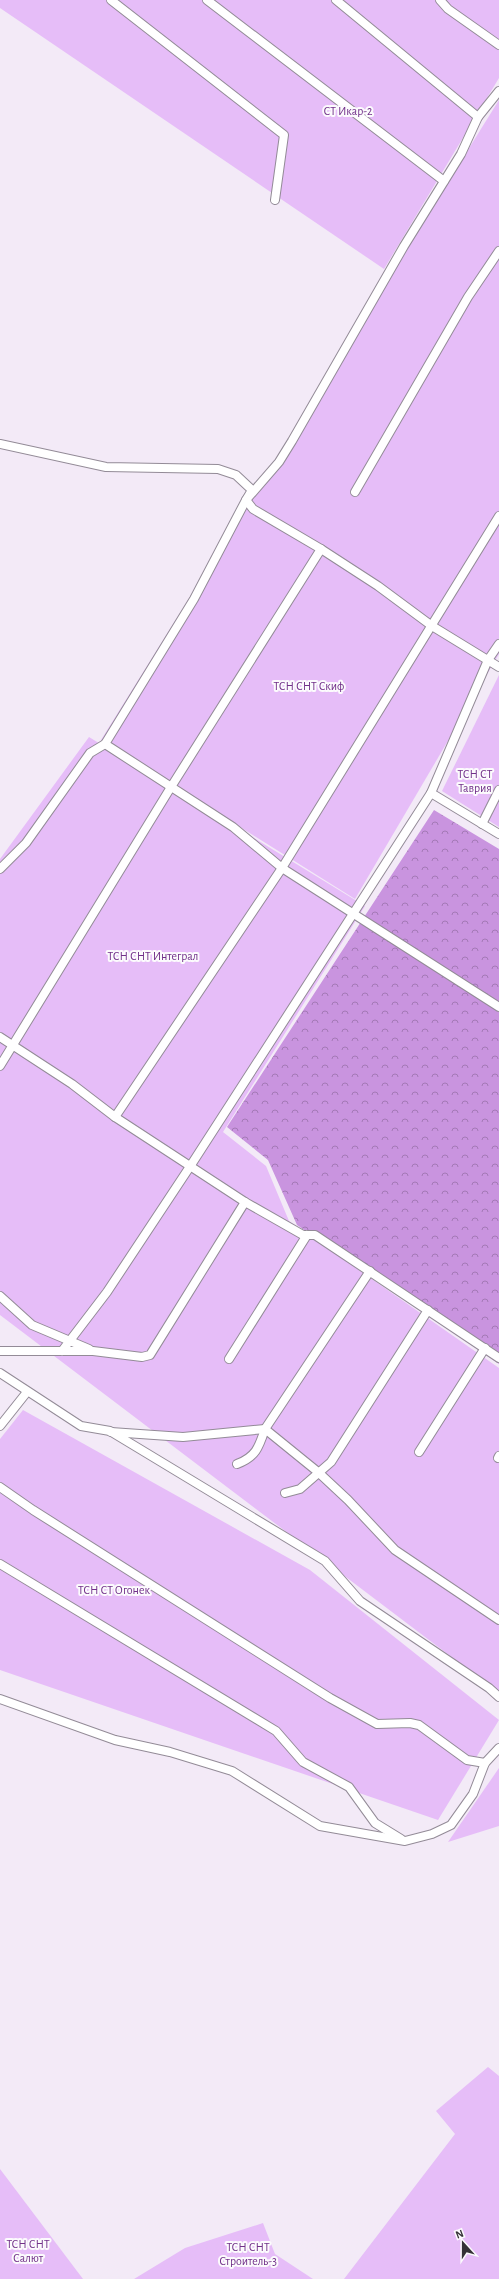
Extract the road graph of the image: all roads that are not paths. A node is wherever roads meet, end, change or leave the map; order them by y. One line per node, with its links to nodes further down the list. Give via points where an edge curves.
1 (112, 0): 9 (street, via 284,134)
2 (207, 0): 8 (street)
3 (336, 0): 7 (street)
4 (440, 0): 5 (street, via 448,9)
5 (499, 45)
6 (499, 91): 7 (street)
7 (478, 116): 8 (street, via 461,154)
8 (444, 181): 13 (street, via 292,442 279,462)
9 (275, 200)
10 (499, 251): 12 (street, via 468,297)
11 (0, 444): 13 (street, via 106,467 218,469 236,475 252,490)
12 (355, 492)
13 (246, 500): 15 (street, via 253,509); 20 (street, via 194,599)
14 (499, 516): 16 (street)
15 (321, 550): 16 (street, via 378,586); 21 (street)
16 (432, 626): 18 (street); 26 (street)
17 (499, 644): 18 (street)
18 (488, 660): 19 (street); 23 (street)
19 (499, 667)
20 (105, 744): 21 (street); 27 (street, via 90,753 26,843)
21 (171, 787): 26 (street, via 233,827); 31 (street)
22 (499, 790): 24 (street)
23 (432, 793): 24 (street); 28 (street)
24 (482, 824): 25 (street)
25 (499, 834)
26 (282, 868): 28 (street); 33 (street)
27 (0, 869)
28 (352, 912): 29 (street); 34 (street)
29 (499, 1007)
30 (0, 1037): 31 (street)
31 (13, 1045): 32 (street); 33 (street, via 72,1084)
32 (0, 1066)
33 (115, 1117): 34 (street)
34 (191, 1165): 35 (street); 40 (street, via 107,1292)
35 (245, 1202): 36 (street); 44 (street, via 153,1352 142,1357)
36 (307, 1235): 37 (street, via 315,1235); 46 (street)
37 (370, 1271): 39 (street); 50 (street)
38 (0, 1296): 40 (street, via 32,1325)
39 (428, 1310): 41 (street); 54 (street, via 331,1462)
40 (70, 1341): 43 (street); 44 (street)
41 (485, 1348): 45 (street); 52 (street)
42 (0, 1351): 43 (street)
43 (62, 1351): 44 (street)
44 (93, 1351)
45 (499, 1358)
46 (229, 1359)
47 (0, 1373): 48 (street)
48 (26, 1392): 49 (street); 51 (street, via 81,1426)
49 (0, 1426)
50 (265, 1429): 51 (street, via 184,1437); 53 (street, via 260,1445 250,1459); 54 (street)
51 (110, 1431): 59 (street, via 325,1561 360,1601 490,1688)
52 (419, 1452)
53 (237, 1464)
54 (318, 1472): 56 (street, via 300,1489); 58 (street, via 394,1550)
55 (0, 1487): 62 (street, via 330,1698 377,1724 405,1722 419,1725 467,1760)
56 (286, 1493)
57 (0, 1564): 63 (street, via 276,1731 303,1762 350,1787 375,1823)
58 (499, 1620)
59 (499, 1697)
60 (0, 1699): 63 (street, via 115,1740 170,1752 232,1771 320,1826)
61 (499, 1748): 62 (street)
62 (485, 1763): 63 (street, via 473,1794 451,1825 432,1834)
63 (405, 1841)

